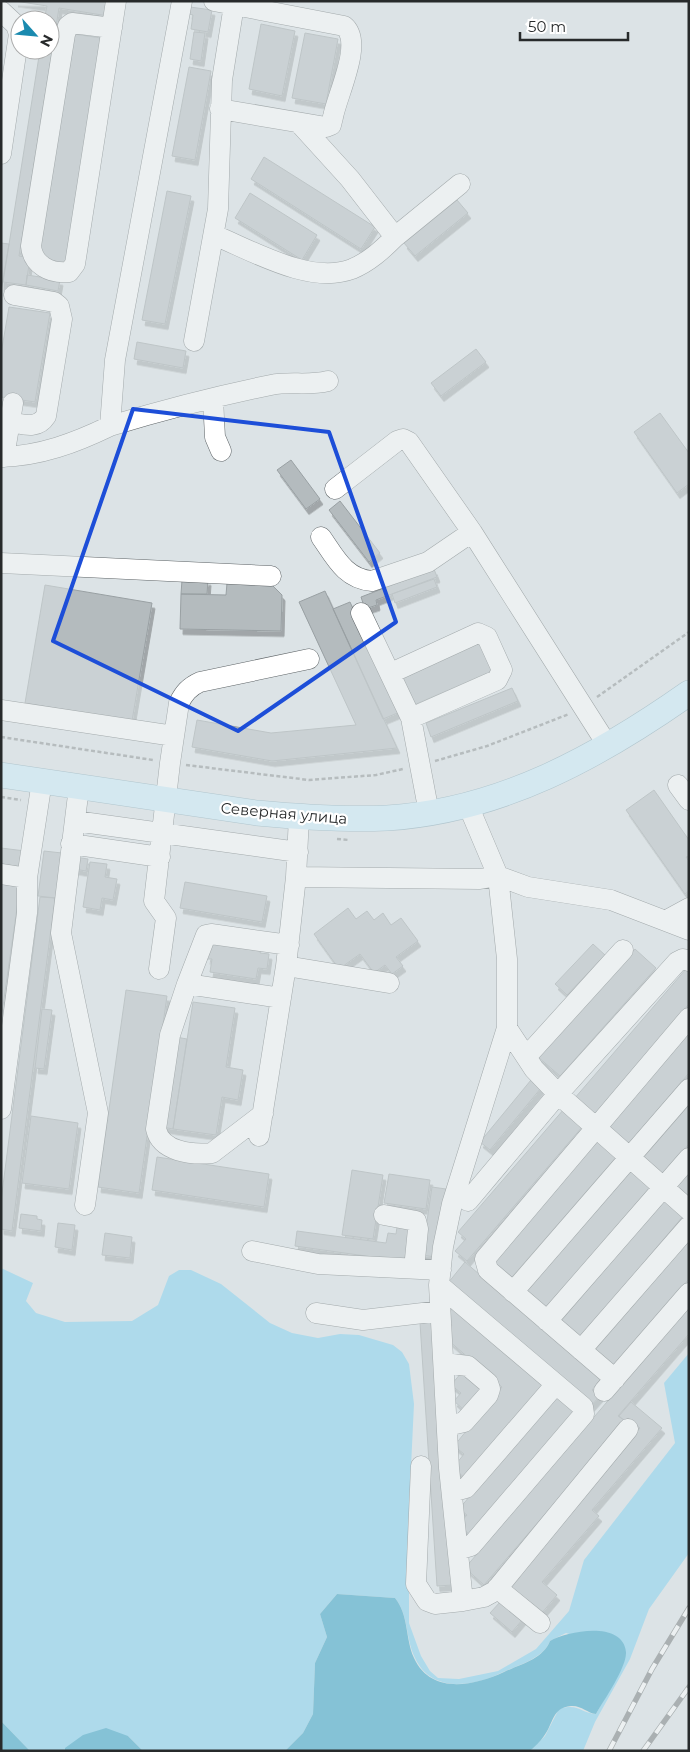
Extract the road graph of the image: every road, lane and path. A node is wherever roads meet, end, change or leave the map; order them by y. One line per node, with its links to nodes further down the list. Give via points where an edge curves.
1 (116, 1): 6 (lane)
2 (182, 1): 17 (lane, via 115,360)
3 (214, 1): 4 (lane)
4 (234, 5): 7 (lane); 8 (lane, via 344,26 349,30 352,43 350,62 330,124 326,128)
5 (1, 11): 9 (lane, via 16,25 19,34)
6 (112, 28): 6 (lane, via 75,264 69,272 48,270 39,264 31,246 65,34 72,23)
7 (220, 109): 8 (lane); 11 (lane, via 219,188)
8 (300, 124): 12 (lane, via 344,172)
9 (1, 154)
10 (460, 184): 12 (lane)
11 (214, 235): 12 (lane, via 299,269 329,273 362,264); 14 (lane)
12 (395, 238)
13 (14, 295): 19 (lane, via 54,302 59,306 62,319 46,416 33,425 11,412)
14 (194, 341)
15 (328, 382): 16 (lane, via 274,385)
16 (213, 399): 17 (lane, via 160,410); 18 (lane, via 215,437)
17 (110, 426): 19 (lane, via 53,450)
18 (221, 451)
19 (2, 457)
20 (335, 489): 21 (lane, via 397,440 403,439 409,442)
21 (472, 532): 22 (lane, via 428,562 372,581 346,573); 30 (lane)
22 (321, 536)
23 (1, 563): 24 (lane)
24 (271, 576)
25 (361, 613): 28 (lane)
26 (689, 632): 30 (path)
27 (309, 659): 33 (lane, via 200,682 190,687 180,703)
28 (391, 673): 32 (lane); 32 (lane, via 478,633 487,637 502,670 497,680)
29 (689, 693): 35 (main road, Северная улица)
30 (583, 707): 35 (lane); 37 (path, via 488,746)
31 (1, 710): 33 (lane)
32 (411, 718): 37 (lane)
33 (174, 736): 36 (lane)
34 (1, 737): 36 (path)
35 (608, 746): 42 (main road, Северная улица, via 525,787)
36 (170, 763): 37 (path, via 308,780 376,775); 41 (lane)
37 (420, 765): 43 (lane)
38 (1, 775): 39 (main road, Северная улица)
39 (42, 781): 40 (main road, Северная улица); 53 (lane)
40 (79, 787): 41 (main road, Северная улица); 45 (lane)
41 (166, 800): 44 (main road, Северная улица); 46 (lane)
42 (468, 805): 43 (main road, Северная улица); 51 (lane)
43 (429, 813): 44 (main road, Северная улица, via 370,818)
44 (299, 817): 48 (lane)
45 (75, 821): 46 (lane); 47 (lane)
46 (163, 833): 48 (lane); 49 (lane)
47 (71, 844): 49 (lane); 78 (lane, via 60,933 98,1113)
48 (298, 852): 52 (lane)
49 (160, 857): 61 (lane, via 154,901 166,918)
50 (1, 874): 53 (lane)
51 (498, 876): 52 (lane, via 480,879); 55 (lane, via 528,887 611,900); 66 (lane, via 507,959)
52 (296, 877): 57 (lane)
53 (26, 878): 70 (lane, via 27,913)
54 (689, 908): 55 (lane)
55 (667, 920): 56 (lane)
56 (689, 930)
57 (289, 945): 60 (lane); 63 (lane, via 206,935)
58 (623, 950): 67 (lane)
59 (689, 961): 69 (lane, via 677,962)
60 (286, 966): 62 (lane); 64 (lane)
61 (159, 969)
62 (389, 983)
63 (187, 984): 64 (lane); 71 (lane, via 170,1035 156,1129 158,1135 164,1143 179,1150 212,1152)
64 (281, 998): 71 (lane)
65 (689, 1018): 72 (lane)
66 (507, 1028): 67 (lane); 84 (lane, via 452,1204)
67 (526, 1057): 69 (lane)
68 (689, 1089): 74 (lane)
69 (558, 1094): 72 (lane); 77 (lane)
70 (1, 1109)
71 (263, 1114): 73 (lane)
72 (596, 1127): 74 (lane); 85 (lane, via 485,1259 488,1270)
73 (260, 1136)
74 (629, 1157): 76 (lane); 85 (lane)
75 (689, 1158): 76 (lane)
76 (663, 1187): 79 (lane); 89 (lane)
77 (468, 1201)
78 (85, 1204)
79 (689, 1210)
80 (384, 1215): 83 (lane, via 416,1221)
81 (689, 1226): 90 (lane)
82 (252, 1251): 83 (lane, via 318,1264)
83 (414, 1269): 84 (lane)
84 (440, 1278): 87 (lane); 92 (lane)
85 (513, 1292): 89 (lane)
86 (689, 1293): 90 (lane, via 609,1385)
87 (440, 1311): 88 (lane, via 363,1320); 91 (lane)
88 (316, 1312)
89 (547, 1321): 90 (lane)
90 (581, 1350)
91 (444, 1363): 93 (lane); 93 (lane, via 468,1366 490,1389 464,1422)
92 (556, 1384): 96 (lane, via 466,1488); 97 (lane, via 583,1407 582,1419 471,1546)
93 (447, 1426): 96 (lane)
94 (628, 1429): 98 (lane)
95 (421, 1466): 99 (lane, via 416,1584 427,1601 435,1604)
96 (452, 1492): 97 (lane)
97 (458, 1550): 99 (lane)
98 (497, 1588): 99 (lane, via 490,1596); 100 (lane)
99 (463, 1601)
100 (540, 1623)

